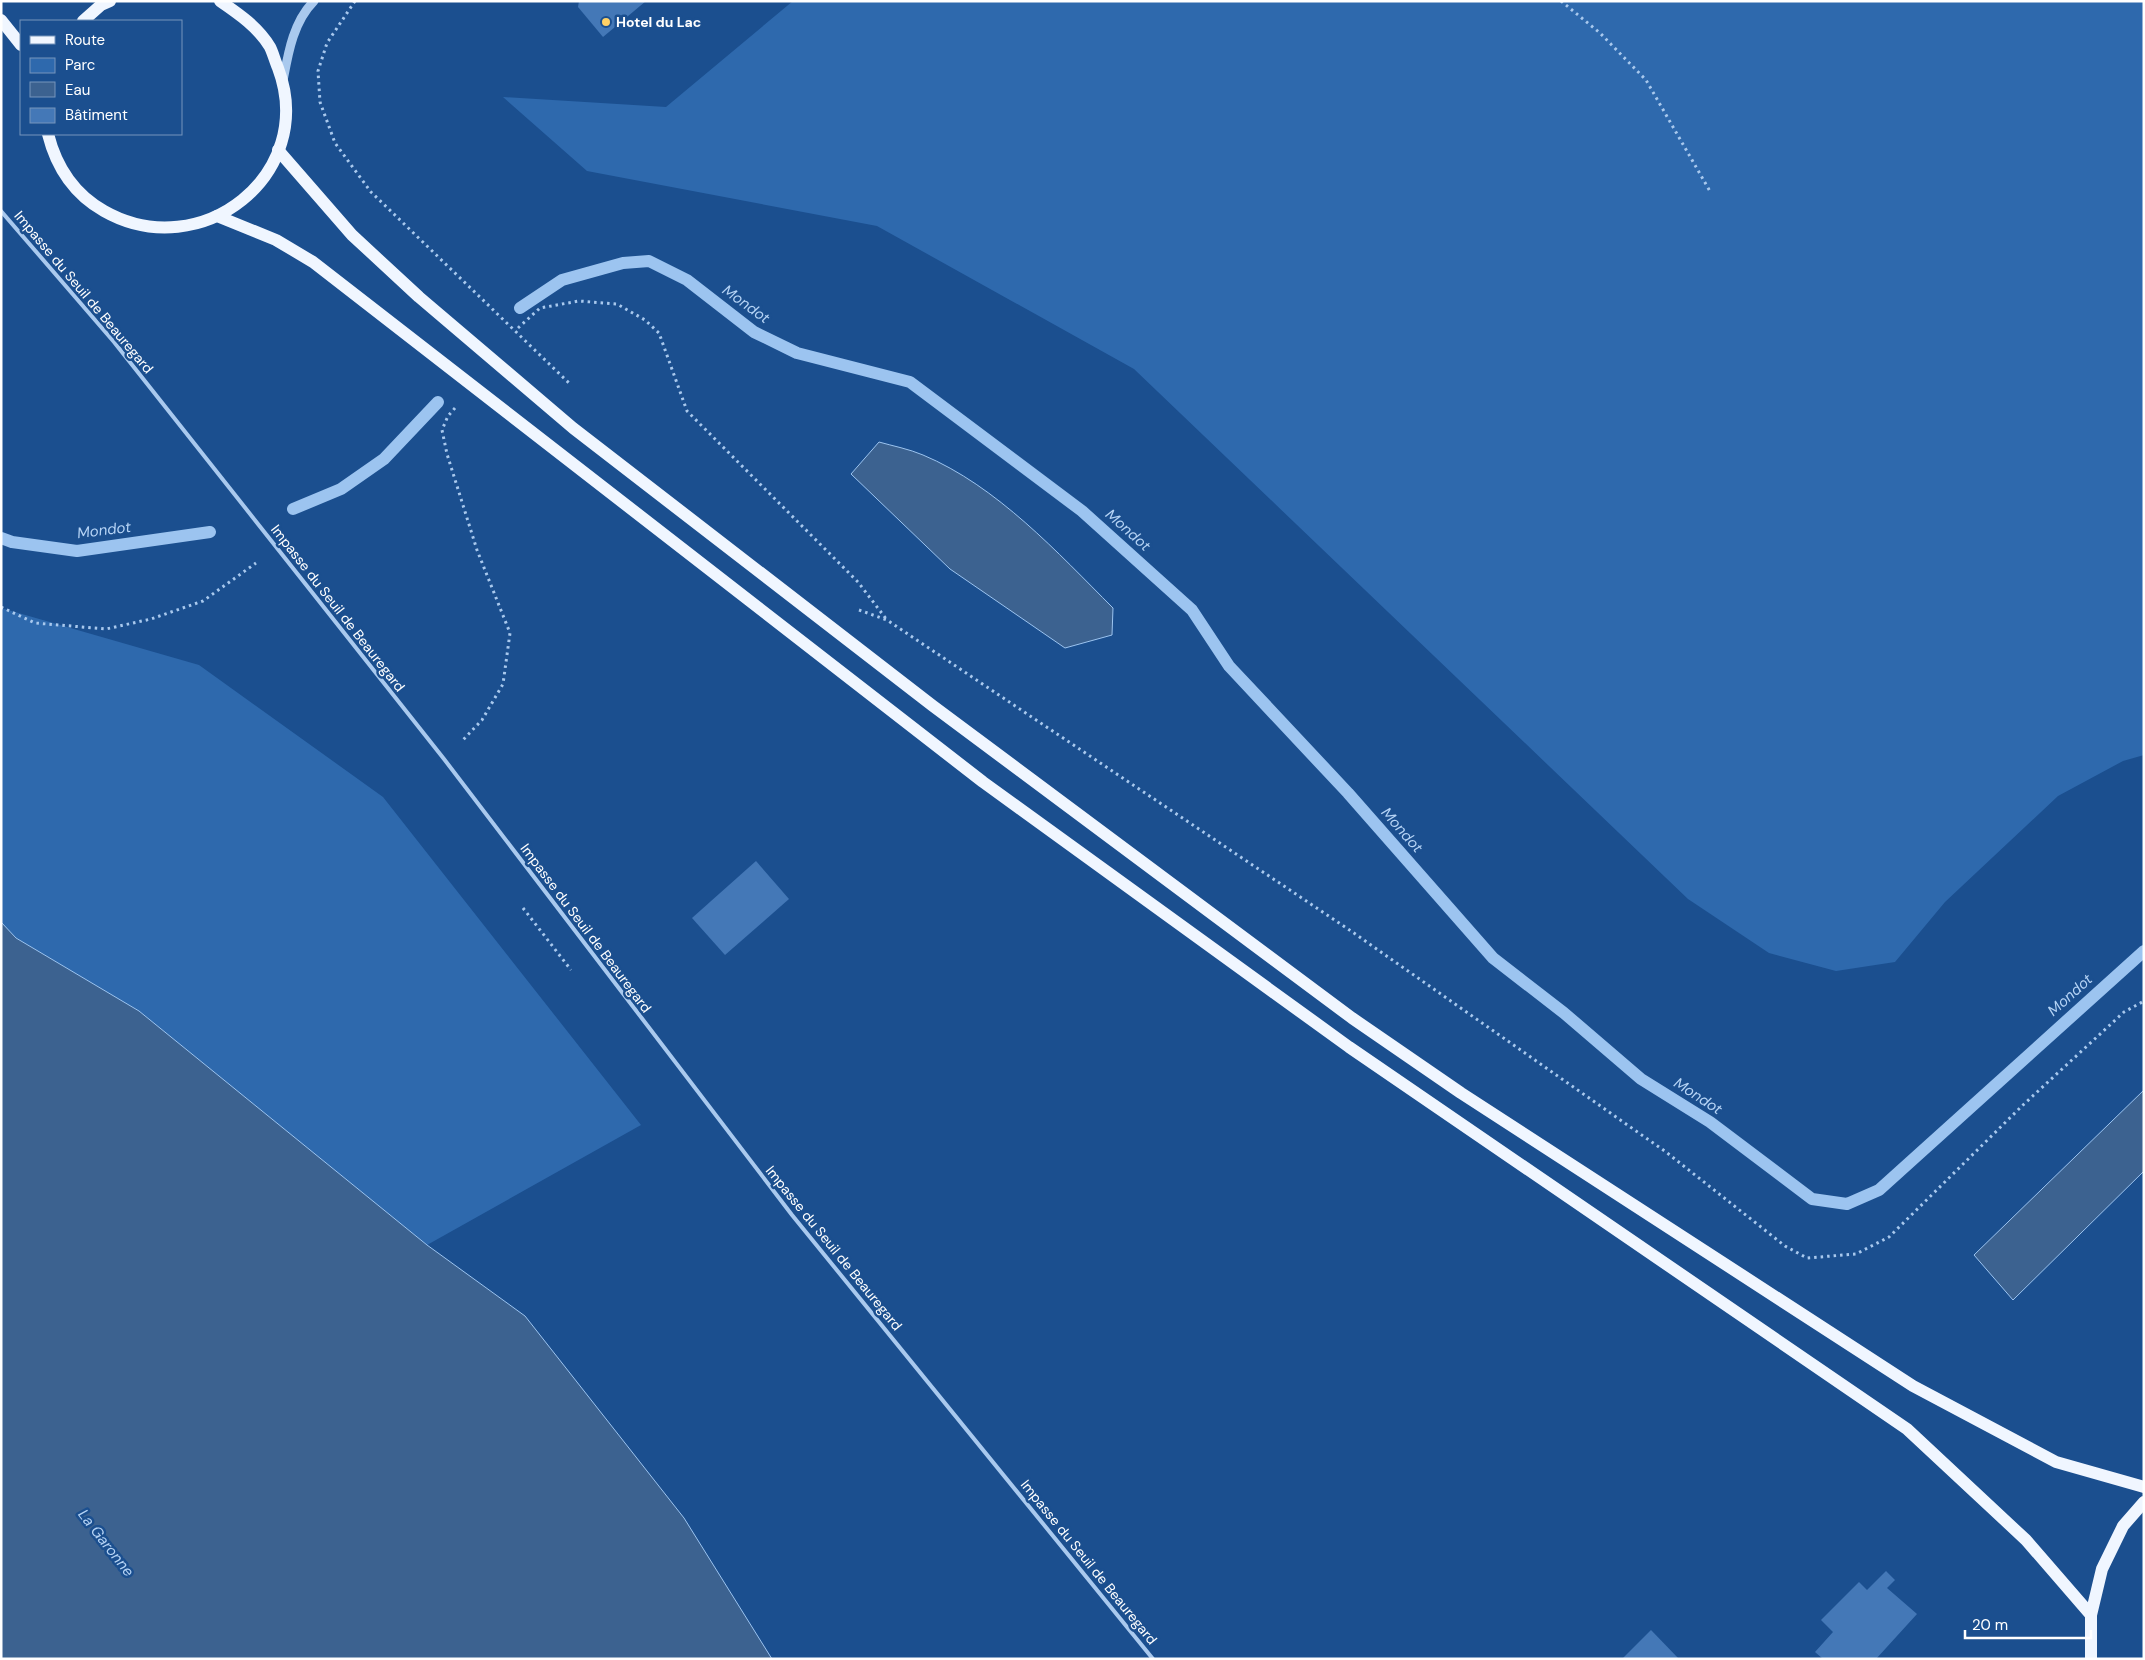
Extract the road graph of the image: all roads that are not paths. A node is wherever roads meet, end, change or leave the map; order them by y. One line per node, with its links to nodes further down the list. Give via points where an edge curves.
1 (220, 1): 7 (main road, via 246,18 270,47)
2 (314, 1): 7 (street, via 289,48)
3 (102, 3): 5 (main road)
4 (1, 20): 6 (main road)
5 (84, 20)
6 (20, 44)
7 (283, 82): 9 (main road, via 286,104)
8 (48, 135): 11 (main road, via 52,151 68,180 92,204 120,220 153,228 186,227)
9 (278, 150): 11 (main road, via 264,177 243,200); 12 (main road, via 352,235 419,297 573,428 933,706 1352,1018 1461,1093 1913,1386 2056,1462)
10 (1, 210): 15 (lane, Impasse du Seuil de Beauregard, via 114,342 444,759 792,1215)
11 (217, 216): 14 (main road, via 276,240 313,262 983,782 1349,1047 1907,1429 2026,1540)
12 (2144, 1487)
13 (2144, 1502): 14 (main road, via 2123,1526 2102,1569)
14 (2091, 1615): 16 (main road)
15 (1153, 1659)
16 (2091, 1659)

